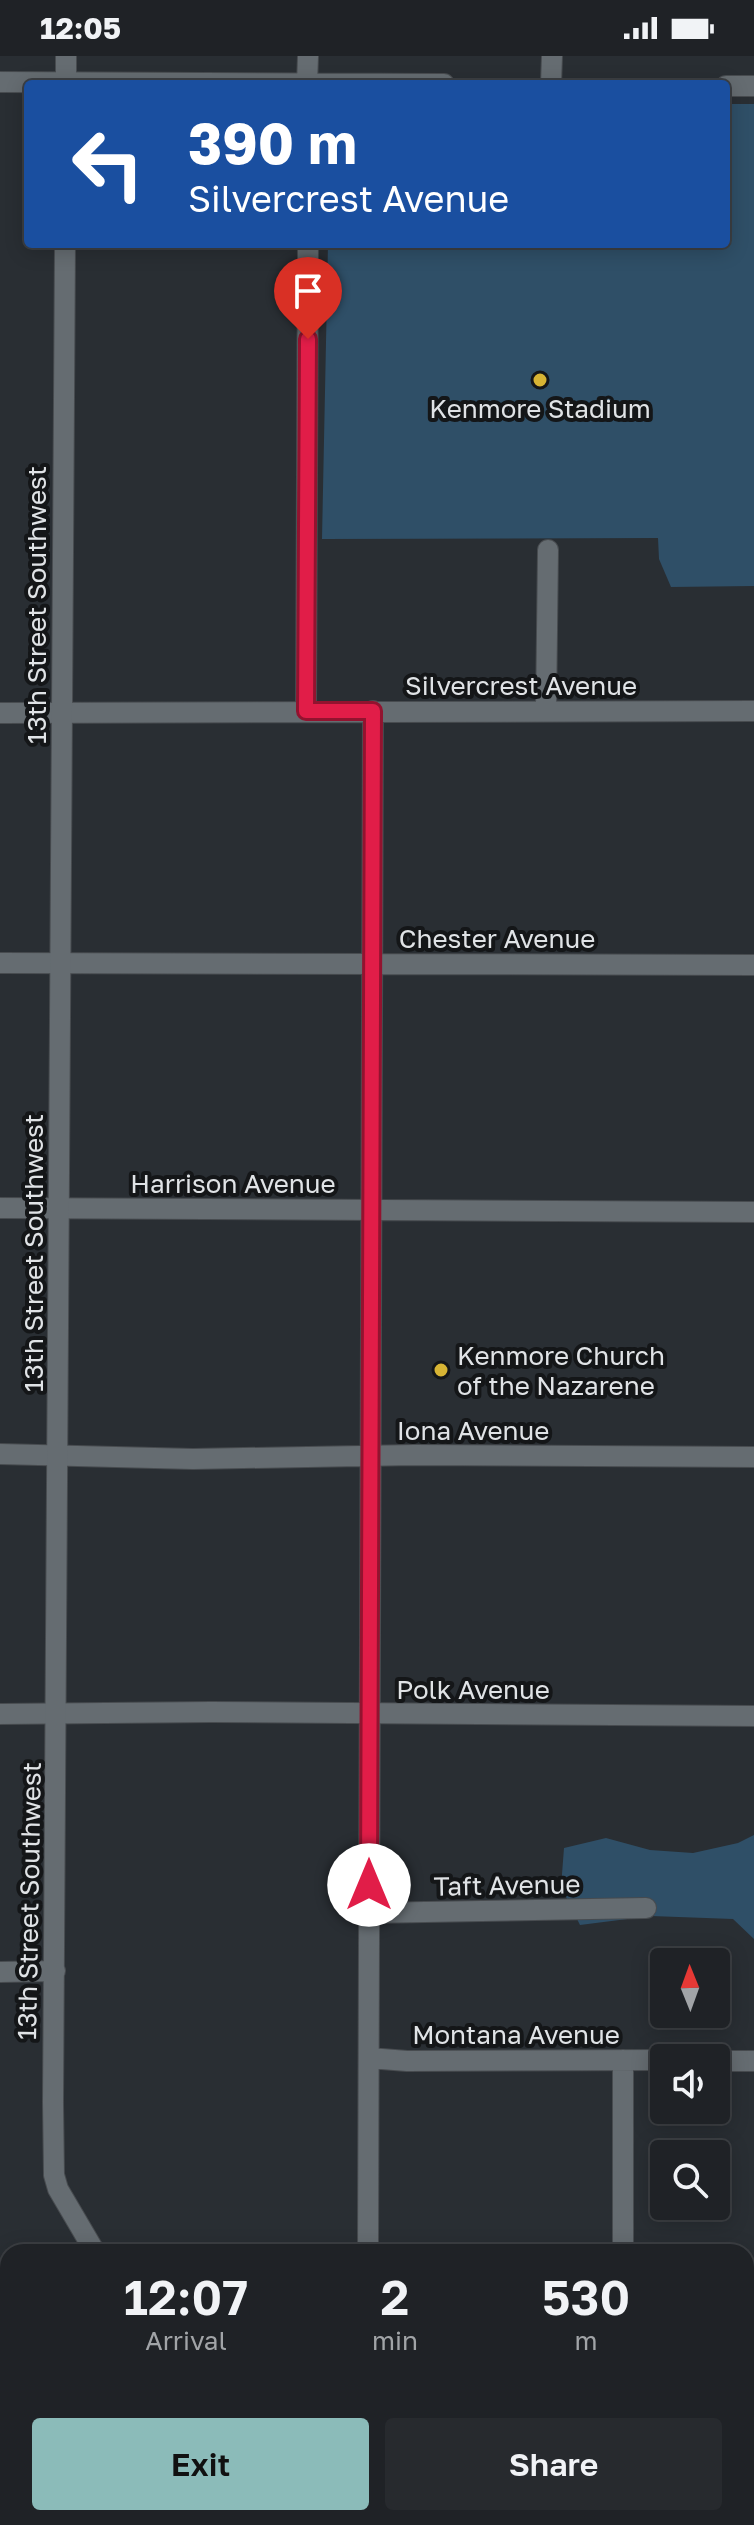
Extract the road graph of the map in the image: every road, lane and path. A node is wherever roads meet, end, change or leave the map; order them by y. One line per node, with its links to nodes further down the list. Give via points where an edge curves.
1 (66, 56): 4 (street)
2 (308, 56): 5 (street)
3 (552, 56): 6 (street)
4 (66, 80)
5 (307, 80)
6 (551, 80)
7 (0, 82): 8 (street)
8 (24, 82)
9 (730, 86): 10 (street)
10 (754, 86)
11 (65, 248): 19 (street, 13th Street Southwest)
12 (308, 248): 14 (street)
13 (548, 550): 16 (street)
14 (306, 711): 15 (street, Silvercrest Avenue); 19 (street, Silvercrest Avenue)
15 (373, 711): 16 (street, Silvercrest Avenue); 22 (street)
16 (546, 711): 17 (street, Silvercrest Avenue)
17 (754, 711)
18 (0, 713): 19 (street, Silvercrest Avenue)
19 (61, 713): 21 (street, 13th Street Southwest)
20 (0, 963): 21 (street, Chester Avenue)
21 (61, 964): 22 (street, Chester Avenue); 25 (street, 13th Street Southwest)
22 (374, 964): 23 (street, Chester Avenue); 26 (street)
23 (754, 965)
24 (0, 1208): 25 (street, Harrison Avenue)
25 (59, 1208): 26 (street, Harrison Avenue); 29 (street, 13th Street Southwest)
26 (372, 1210): 27 (street, Harrison Avenue); 30 (street)
27 (754, 1212)
28 (0, 1454): 29 (street, Iona Avenue)
29 (58, 1455): 30 (street, Iona Avenue); 33 (street, 13th Street Southwest)
30 (370, 1456): 31 (street, Iona Avenue); 34 (street)
31 (754, 1457)
32 (0, 1714): 33 (street, Polk Avenue)
33 (57, 1714): 34 (street, Polk Avenue); 38 (street, 13th Street Southwest)
34 (370, 1714): 35 (street, Polk Avenue); 37 (street)
35 (754, 1716)
36 (646, 1908): 37 (street, Taft Avenue)
37 (369, 1913): 40 (street)
38 (55, 1971): 39 (street); 45 (street, 13th Street Southwest, via 54,2175 62,2199)
39 (0, 1972)
40 (369, 2058): 41 (street, Montana Avenue); 46 (street)
41 (623, 2060): 42 (street, Montana Avenue); 47 (street)
42 (650, 2060)
43 (730, 2061): 44 (street)
44 (754, 2061)
45 (90, 2244)
46 (368, 2244)
47 (623, 2244)

